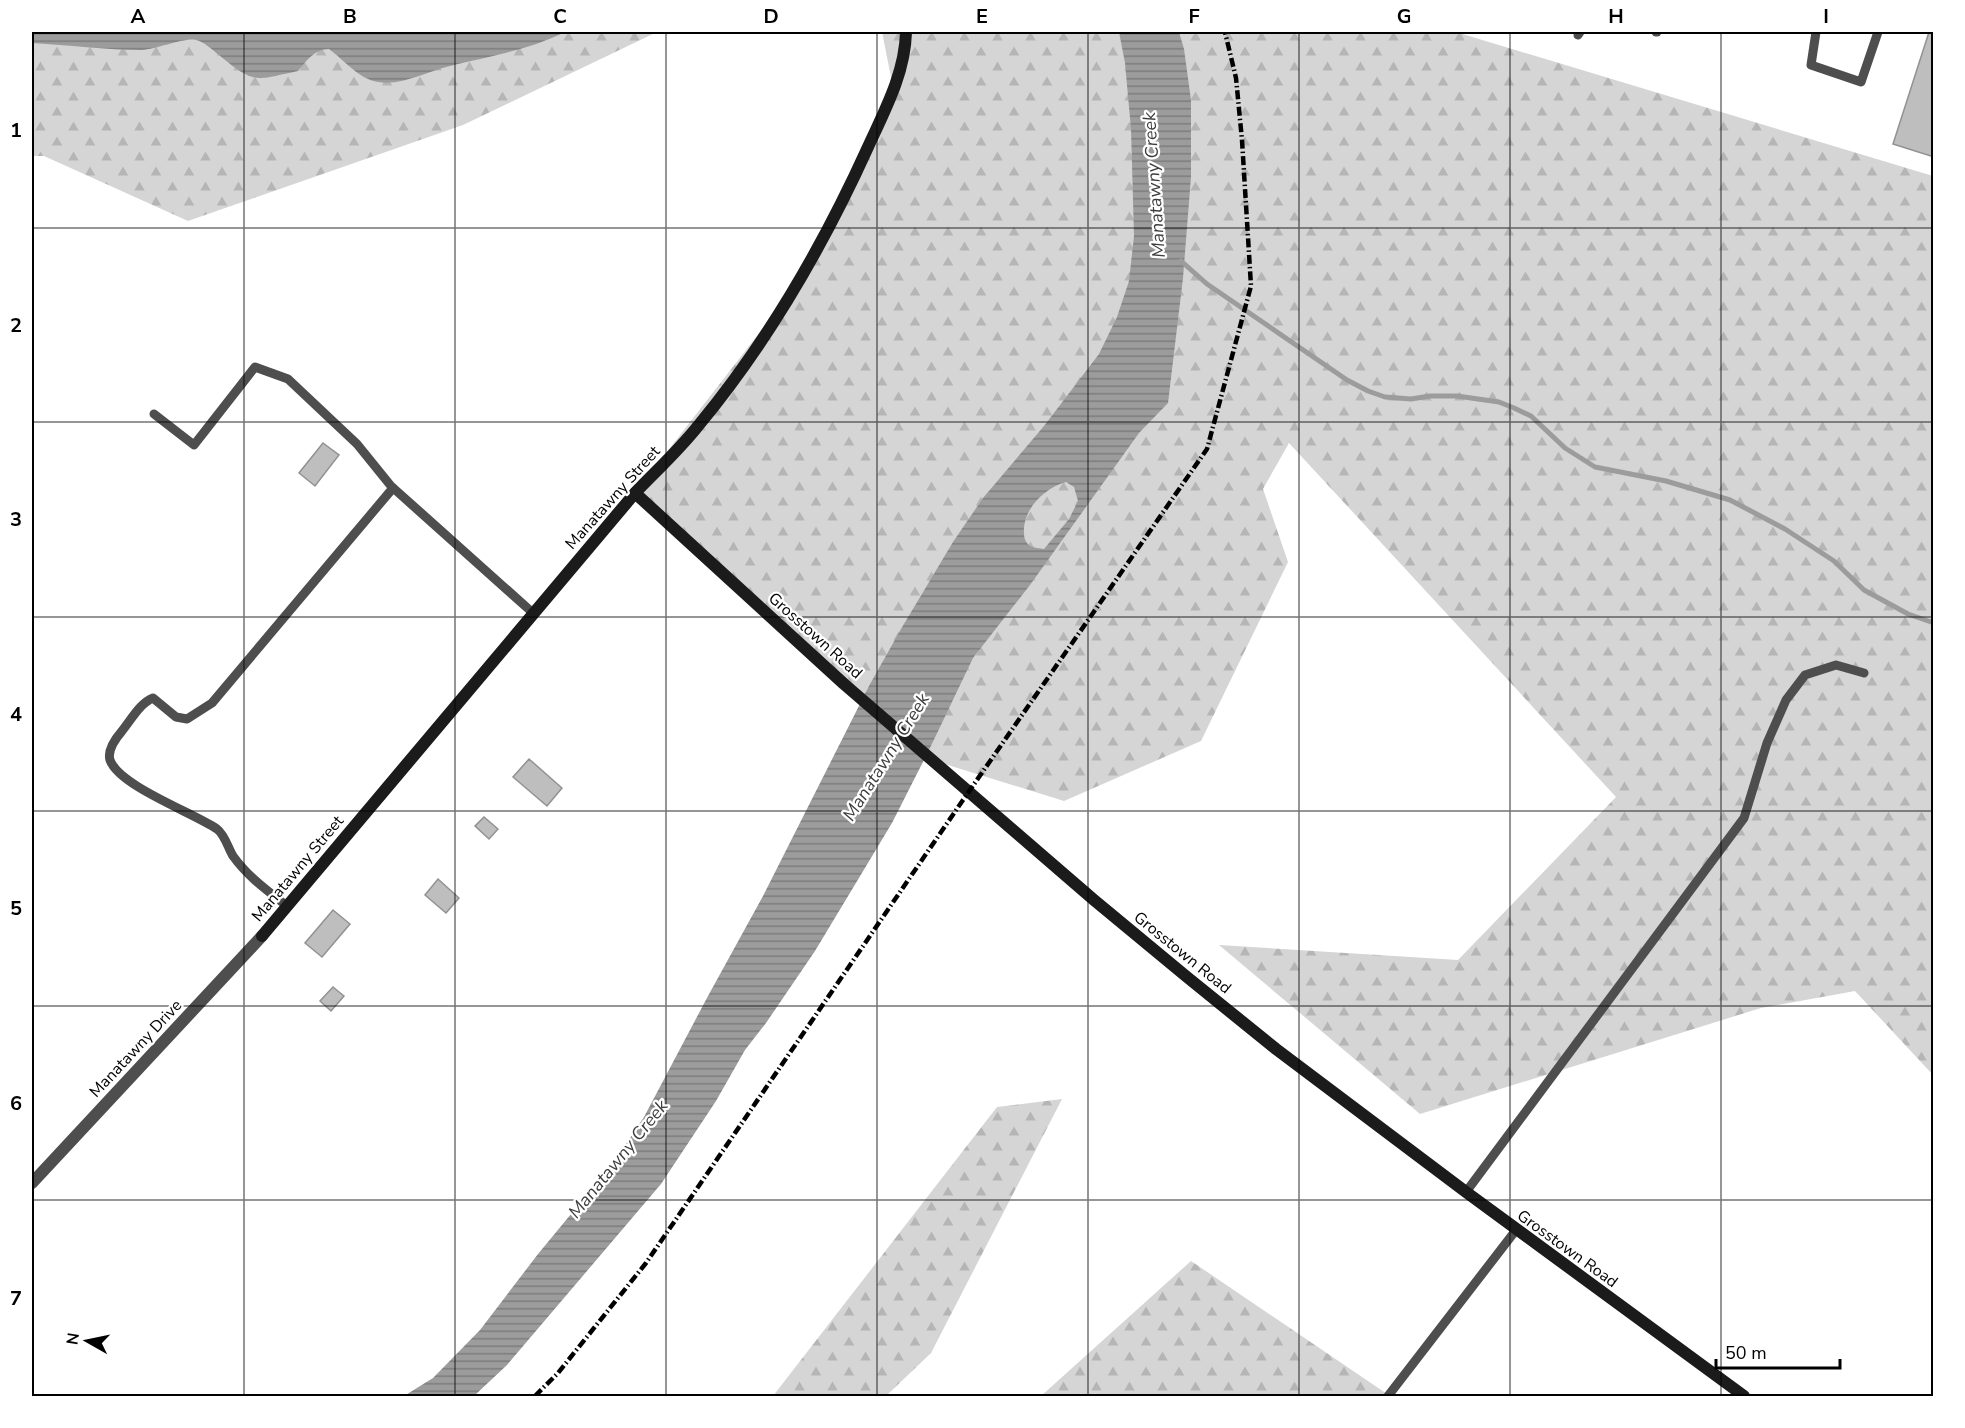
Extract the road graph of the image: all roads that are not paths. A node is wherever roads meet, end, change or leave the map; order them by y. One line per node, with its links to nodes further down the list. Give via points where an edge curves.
1 (906, 32): 6 (street, Manatawny Street, via 894,92 850,187 791,292 697,427)
2 (1816, 32): 3 (lane, via 1811,65 1861,82)
3 (1878, 32)
4 (154, 414): 5 (lane, via 194,445 255,367 288,380 357,444)
5 (393, 488): 7 (lane); 9 (lane, via 212,703 187,719 176,717 153,698 146,701 110,750 110,760 121,774 165,803 220,831 249,876)
6 (635, 493): 7 (street, Manatawny Street); 12 (street, Grosstown Road, via 844,684 1094,900 1276,1049)
7 (533, 613): 9 (street, Manatawny Street)
8 (1864, 673): 12 (lane, via 1836,665 1805,675 1786,700 1767,743 1744,818)
9 (287, 906): 10 (street, Manatawny Street)
10 (262, 936): 11 (street, Manatawny Drive)
11 (32, 1183)
12 (1466, 1192): 13 (street, Grosstown Road)
13 (1516, 1230): 14 (lane); 15 (street, Grosstown Road)
14 (1388, 1396)
15 (1744, 1396)

